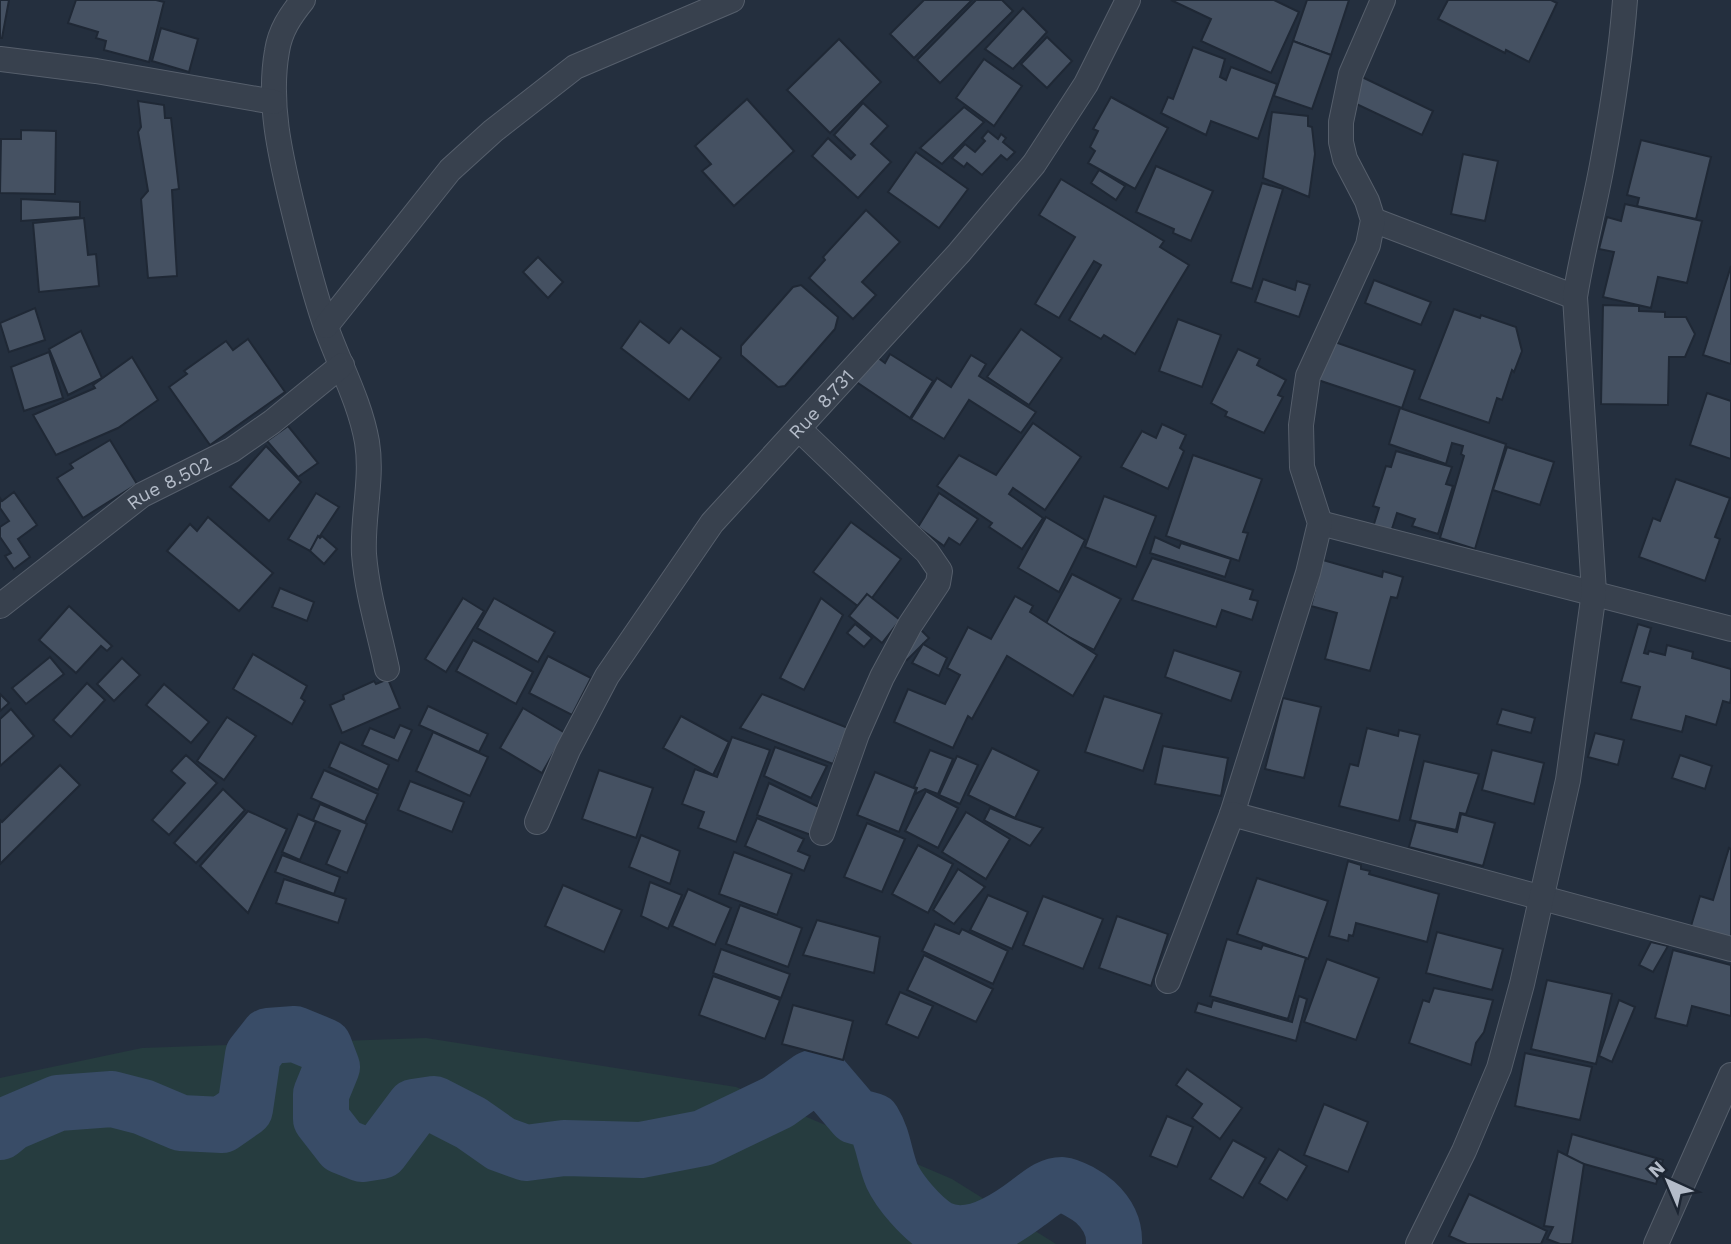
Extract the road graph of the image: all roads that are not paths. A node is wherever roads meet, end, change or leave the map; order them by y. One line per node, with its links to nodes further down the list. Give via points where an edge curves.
1 (303, 0): 7 (street, via 286,22 277,51)
2 (732, 0): 10 (street, via 575,67 493,131 450,170)
3 (1128, 0): 12 (street, Rue 8.731, via 1086,85 1034,164)
4 (1383, 0): 8 (street, via 1351,74 1341,122 1345,159)
5 (1625, 0): 9 (street, via 1602,167)
6 (0, 59): 7 (street)
7 (274, 102): 10 (street, via 298,231)
8 (1373, 220): 9 (street); 13 (street, via 1354,280 1308,376 1301,425 1303,467)
9 (1575, 296): 14 (street)
10 (326, 326): 11 (street)
11 (342, 365): 15 (street, Rue 8.502, via 232,450 142,495); 17 (street, via 367,445 364,552)
12 (799, 429): 19 (street, Rue 8.731, via 712,523 607,676); 20 (street, via 927,552 940,571 938,583 882,677)
13 (1320, 523): 14 (street); 18 (street)
14 (1594, 592): 16 (street); 21 (street, via 1568,780)
15 (0, 606)
16 (1731, 629)
17 (387, 669)
18 (1232, 814): 21 (street); 23 (street)
19 (537, 822)
20 (822, 833)
21 (1542, 897): 22 (street); 25 (street, via 1499,1068)
22 (1731, 949)
23 (1168, 981)
24 (1731, 1075): 26 (street)
25 (1418, 1244)
26 (1656, 1244)

